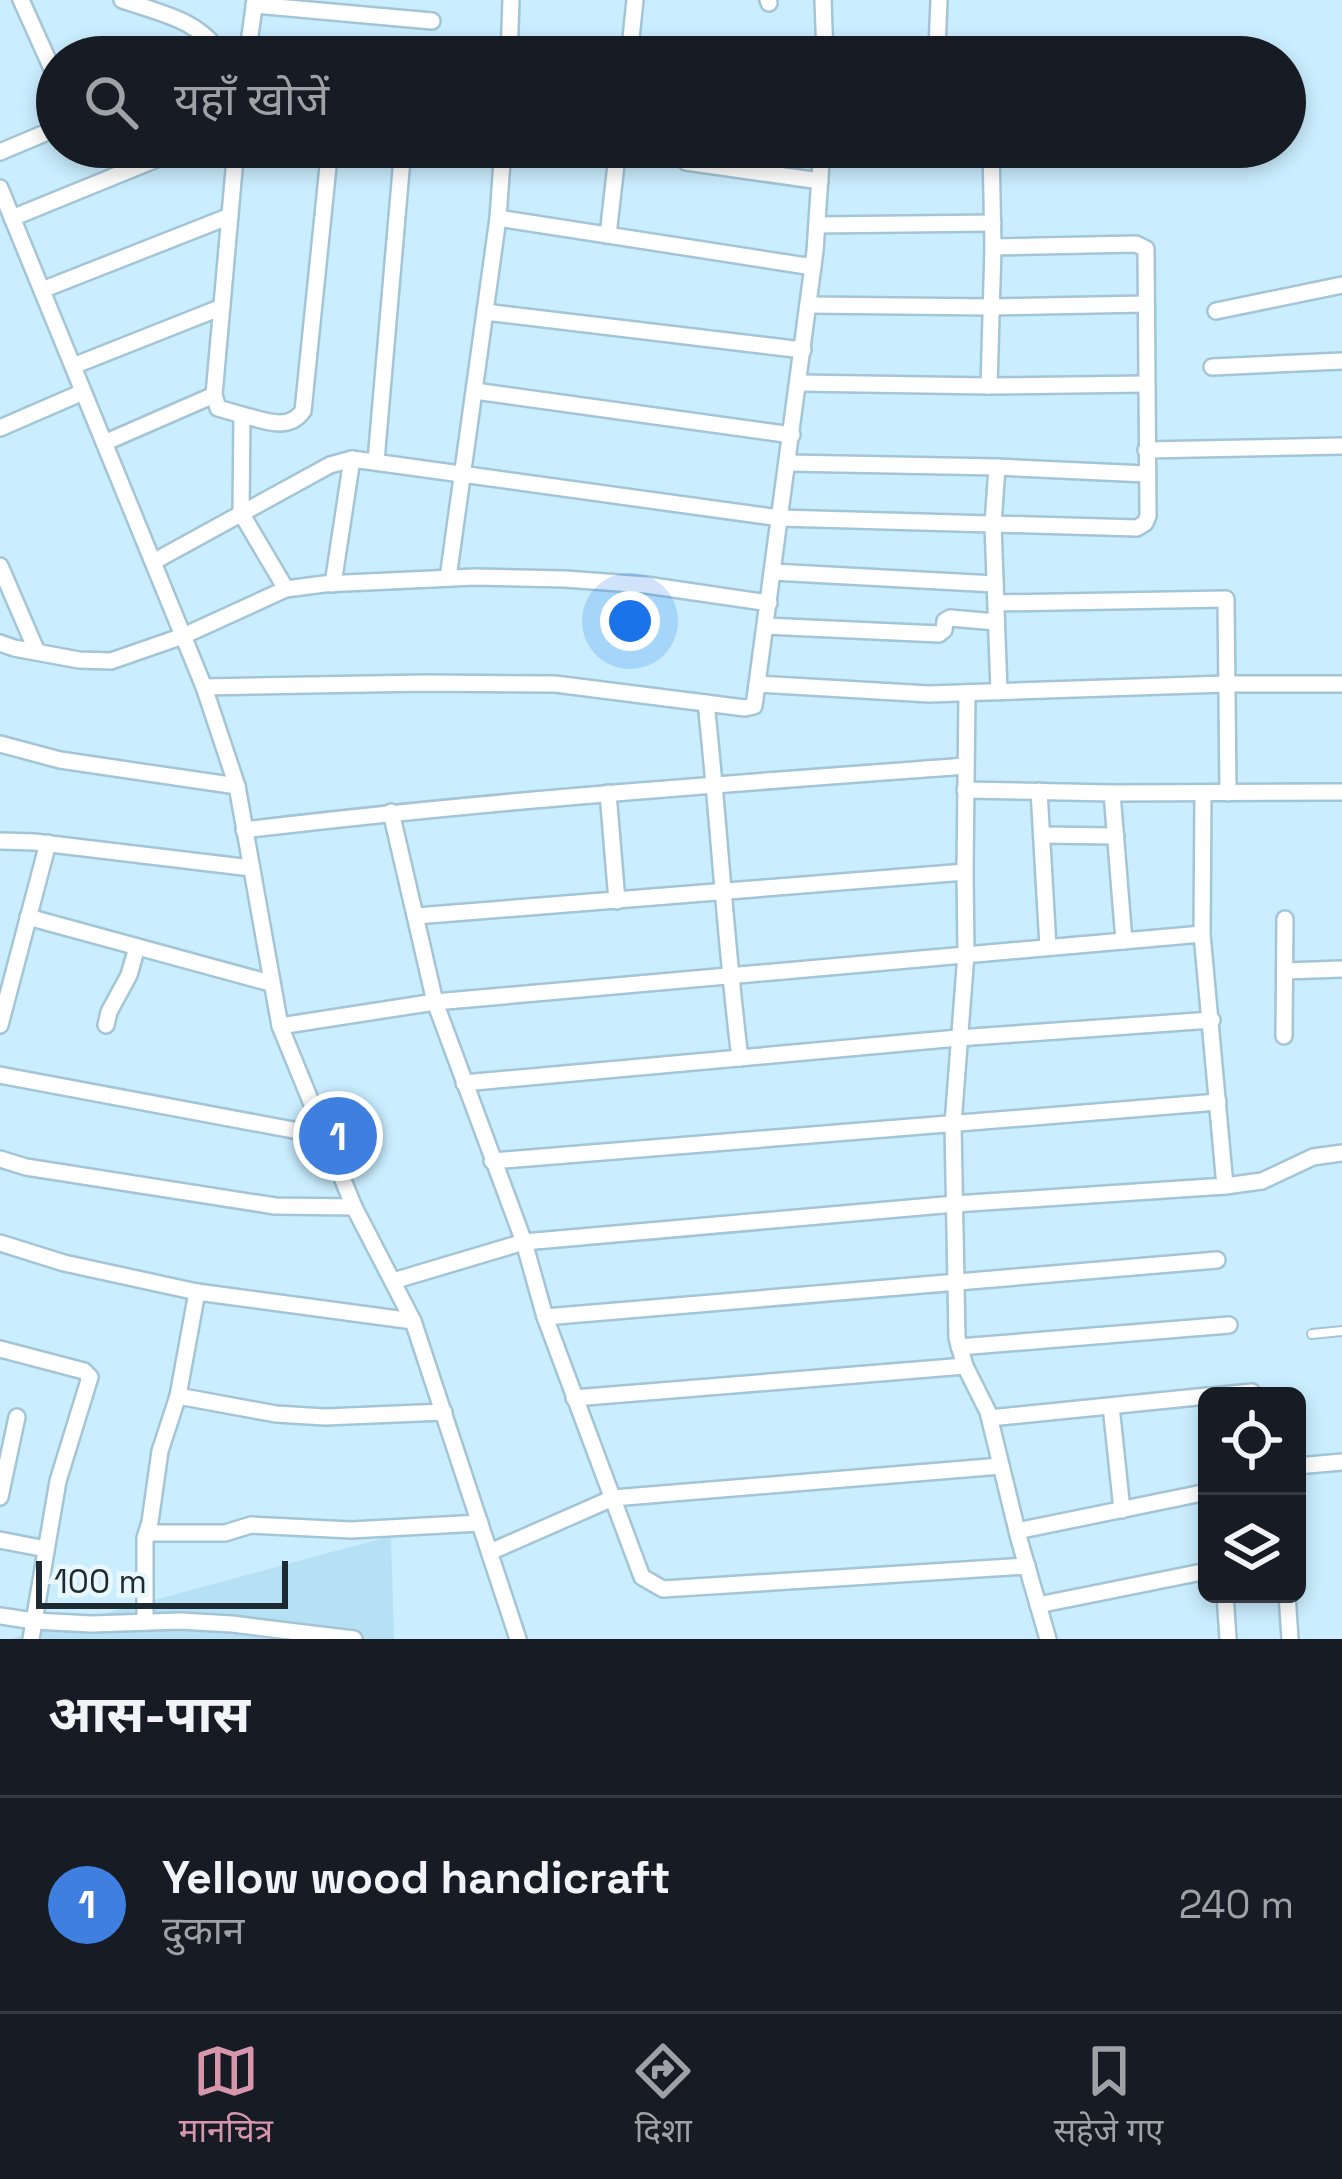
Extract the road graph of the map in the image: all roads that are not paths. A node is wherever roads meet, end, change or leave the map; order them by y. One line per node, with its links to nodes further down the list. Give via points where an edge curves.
1 (21, 0): 9 (street)
2 (122, 0): 10 (street)
3 (511, 0): 12 (street)
4 (635, 0): 13 (street)
5 (823, 0): 14 (street)
6 (939, 0): 15 (street)
7 (255, 2): 8 (street); 11 (street)
8 (432, 21)
9 (37, 36)
10 (207, 36)
11 (250, 36)
12 (510, 36)
13 (631, 36)
14 (824, 36)
15 (938, 36)
16 (36, 137): 17 (street)
17 (0, 152)
18 (135, 168): 30 (street)
19 (234, 168): 29 (street)
20 (328, 168): 55 (street, via 303,411 286,424)
21 (401, 168): 62 (street)
22 (502, 168): 31 (street)
23 (616, 168): 34 (street)
24 (728, 168): 27 (street)
25 (821, 168): 27 (street)
26 (992, 168): 32 (street)
27 (820, 181): 33 (street)
28 (1, 192): 30 (street)
29 (230, 216): 38 (street); 42 (street)
30 (12, 218): 38 (street)
31 (499, 218): 34 (street); 44 (street)
32 (993, 223): 33 (street); 35 (street)
33 (817, 225): 36 (street)
34 (608, 235): 36 (street)
35 (993, 247): 39 (street, via 1142,245); 41 (street)
36 (813, 267): 40 (street)
37 (1342, 285): 43 (street)
38 (42, 290): 47 (street)
39 (1147, 304): 41 (street); 50 (street)
40 (808, 305): 41 (street); 45 (street)
41 (992, 307): 51 (street)
42 (222, 308): 47 (street); 54 (street)
43 (1216, 310)
44 (485, 312): 45 (street); 52 (street)
45 (803, 350): 49 (street)
46 (1342, 361): 48 (street)
47 (73, 366): 53 (street)
48 (1212, 367)
49 (799, 383): 51 (street); 57 (street)
50 (1145, 384): 51 (street); 60 (street)
51 (989, 386)
52 (475, 391): 57 (street); 65 (street)
53 (83, 392): 56 (street); 58 (street)
54 (214, 395): 55 (street, via 218,408); 58 (street)
55 (242, 416): 67 (street)
56 (0, 428)
57 (792, 435): 63 (street)
58 (104, 443): 70 (street)
59 (1342, 446): 60 (street)
60 (1146, 450): 66 (street)
61 (352, 459): 62 (street); 67 (street); 74 (street)
62 (376, 461): 65 (street)
63 (788, 463): 64 (street); 68 (street)
64 (997, 467): 66 (street); 69 (street)
65 (464, 472): 68 (street); 73 (street)
66 (1147, 474): 69 (street, via 1148,516 1137,528)
67 (242, 513): 70 (street); 76 (street)
68 (780, 518): 69 (street); 72 (street)
69 (993, 524): 75 (street)
70 (153, 562): 81 (street)
71 (0, 566): 83 (street)
72 (773, 572): 75 (street); 77 (street)
73 (448, 578): 74 (street); 77 (street, via 646,585)
74 (333, 584): 76 (street)
75 (995, 584): 78 (street)
76 (286, 590): 81 (street)
77 (769, 603): 80 (street)
78 (996, 603): 79 (street); 85 (street, via 1226,598)
79 (996, 622): 80 (street, via 950,618 939,634); 88 (street)
80 (765, 626): 84 (street)
81 (183, 636): 83 (street, via 111,661); 87 (street)
82 (0, 643): 83 (street)
83 (37, 652)
84 (757, 684): 89 (street); 90 (street, via 750,708)
85 (1226, 684): 86 (street); 88 (street); 101 (street)
86 (1342, 684)
87 (204, 687): 90 (street, via 555,684); 93 (street)
88 (999, 692): 89 (street)
89 (967, 693): 92 (street)
90 (706, 703): 94 (street)
91 (0, 744): 93 (street)
92 (966, 766): 94 (street); 95 (street)
93 (236, 785): 103 (street)
94 (715, 785): 98 (street); 110 (street)
95 (965, 790): 96 (street); 109 (street)
96 (1039, 791): 99 (street); 104 (street)
97 (1342, 792): 101 (street)
98 (608, 793): 102 (street); 111 (street)
99 (1112, 793): 100 (street); 105 (street)
100 (1203, 793): 101 (street); 115 (street)
101 (1228, 793)
102 (392, 812): 103 (street); 112 (street)
103 (244, 830): 108 (street)
104 (1042, 836): 105 (street); 118 (street)
105 (1116, 836): 116 (street)
106 (0, 841): 107 (street)
107 (48, 844): 108 (street); 113 (street)
108 (251, 868): 123 (street)
109 (964, 872): 110 (street); 119 (street)
110 (722, 893): 111 (street); 122 (street)
111 (617, 901): 112 (street)
112 (416, 916): 124 (street)
113 (28, 917): 117 (street); 126 (street)
114 (1285, 919): 121 (street)
115 (1202, 934): 116 (street); 125 (street)
116 (1124, 940): 118 (street)
117 (136, 947): 123 (street); 127 (street)
118 (1048, 947): 119 (street)
119 (966, 954): 122 (street); 130 (street)
120 (1342, 969): 121 (street)
121 (1285, 971): 129 (street)
122 (729, 976): 124 (street); 131 (street)
123 (270, 983): 128 (street)
124 (434, 1002): 128 (street); 133 (street)
125 (1212, 1020): 130 (street); 134 (street)
126 (0, 1024)
127 (106, 1024)
128 (280, 1026): 136 (street)
129 (1284, 1036)
130 (958, 1038): 131 (street); 135 (street)
131 (740, 1058): 133 (street)
132 (0, 1075): 136 (street)
133 (464, 1083): 139 (street)
134 (1219, 1102): 135 (street); 140 (street)
135 (953, 1124): 139 (street); 141 (street)
136 (325, 1136): 142 (street)
137 (1342, 1154): 140 (street)
138 (0, 1160): 142 (street, via 275,1206)
139 (492, 1161): 143 (street)
140 (1225, 1186): 141 (street)
141 (956, 1204): 143 (street); 147 (street)
142 (354, 1207): 146 (street)
143 (524, 1242): 146 (street); 149 (street)
144 (0, 1243): 148 (street)
145 (1217, 1260): 147 (street)
146 (393, 1281): 150 (street)
147 (957, 1282): 149 (street); 154 (street)
148 (197, 1292): 150 (street); 157 (street)
149 (545, 1317): 159 (street)
150 (413, 1321): 161 (street)
151 (1228, 1325): 154 (street)
152 (1342, 1331): 153 (lane)
153 (1312, 1334)
154 (959, 1347): 156 (street)
155 (0, 1349): 175 (street, via 90,1377)
156 (965, 1366): 159 (street); 163 (street)
157 (178, 1396): 161 (street, via 275,1414); 173 (street)
158 (1198, 1397): 160 (street)
159 (574, 1398): 169 (street)
160 (1111, 1406): 163 (street); 170 (street)
161 (444, 1412): 171 (street)
162 (17, 1417): 168 (street)
163 (990, 1418): 166 (street)
164 (1342, 1462): 165 (street)
165 (1306, 1465)
166 (1001, 1466): 169 (street); 172 (street)
167 (1198, 1494): 170 (street)
168 (0, 1496)
169 (613, 1498): 176 (street); 177 (street, via 642,1577 664,1589)
170 (1123, 1510): 172 (street)
171 (480, 1523): 173 (street); 176 (street)
172 (1017, 1531): 177 (street)
173 (146, 1533): 183 (street)
174 (0, 1540): 175 (street)
175 (46, 1549): 184 (street)
176 (490, 1552): 187 (street)
177 (1027, 1566): 181 (street)
178 (1198, 1573): 181 (street)
179 (1226, 1603): 189 (street)
180 (1288, 1603): 190 (street)
181 (1038, 1605): 188 (street)
182 (0, 1616): 184 (street)
183 (145, 1622): 184 (street); 185 (street)
184 (32, 1630)
185 (336, 1638): 186 (street)
186 (354, 1639)
187 (518, 1639)
188 (1048, 1639)
189 (1228, 1639)
190 (1290, 1639)

